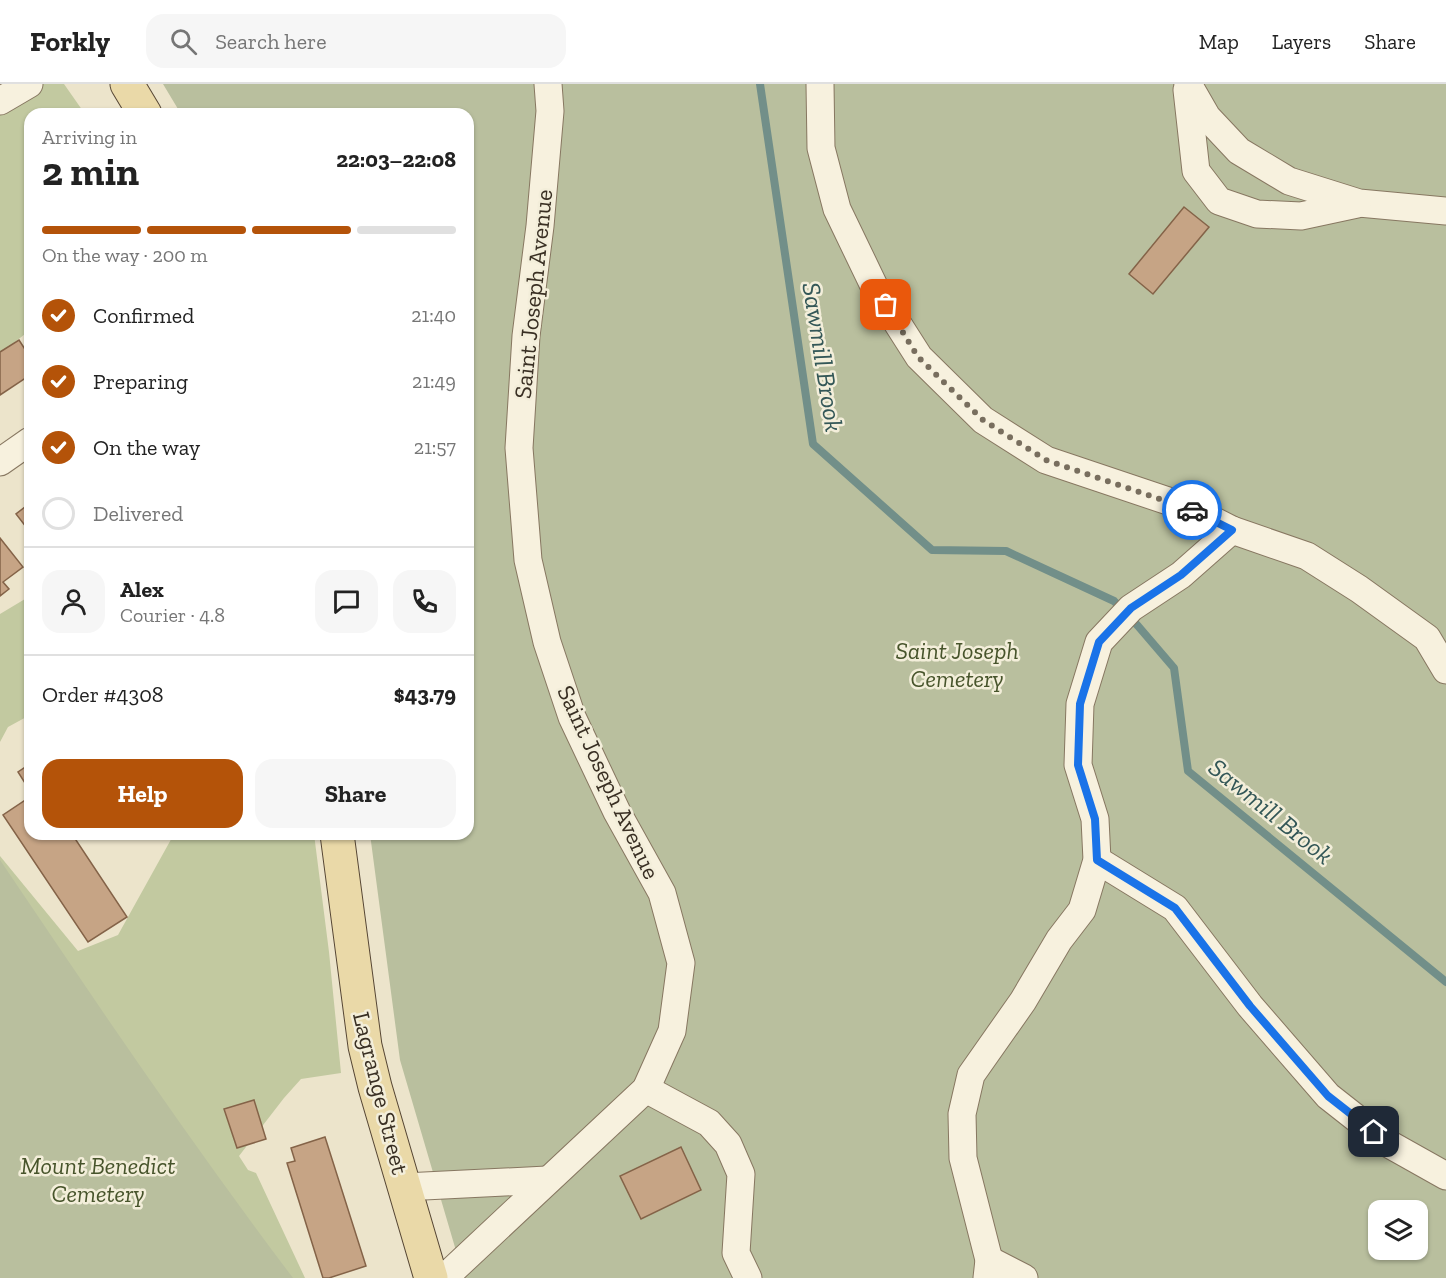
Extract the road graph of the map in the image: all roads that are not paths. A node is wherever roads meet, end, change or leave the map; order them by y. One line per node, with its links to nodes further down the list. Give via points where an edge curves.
1 (29, 84): 6 (street)
2 (127, 84): 7 (main road)
3 (548, 84): 17 (street, Saint Joseph Avenue, via 550,111 526,336 519,448 528,560 547,642 572,717 617,812 662,893 681,963 672,1030)
4 (820, 84): 12 (street, via 821,147 837,209 876,288 918,357 983,420 1046,460 1189,508)
5 (1187, 84): 8 (street, via 1207,117 1239,151 1289,181); 8 (street, via 1196,171 1219,201 1257,214 1301,216)
6 (0, 101)
7 (141, 108)
8 (1359, 203): 9 (street)
9 (1446, 211)
10 (24, 445): 11 (street)
11 (0, 462)
12 (1232, 530): 13 (street, via 1307,556); 16 (street, via 1181,575 1123,617 1099,642 1080,704 1078,765 1095,819)
13 (1436, 642): 14 (street)
14 (1446, 670)
15 (338, 840): 20 (main road, Lagrange Street, via 365,1046)
16 (1097, 860): 18 (street, via 1175,908 1250,1006 1328,1096 1389,1144); 22 (street, via 1082,910 971,1075 962,1114 963,1158)
17 (646, 1089): 19 (street, Saint Joseph Avenue); 21 (street, via 709,1123 728,1144 741,1174)
18 (1446, 1176)
19 (547, 1180): 20 (street); 24 (street, Saint Joseph Avenue)
20 (404, 1186): 23 (main road, Lagrange Street)
21 (734, 1265): 25 (street)
22 (988, 1269): 26 (street)
23 (431, 1278)
24 (444, 1278)
25 (748, 1278)
26 (1024, 1278)

